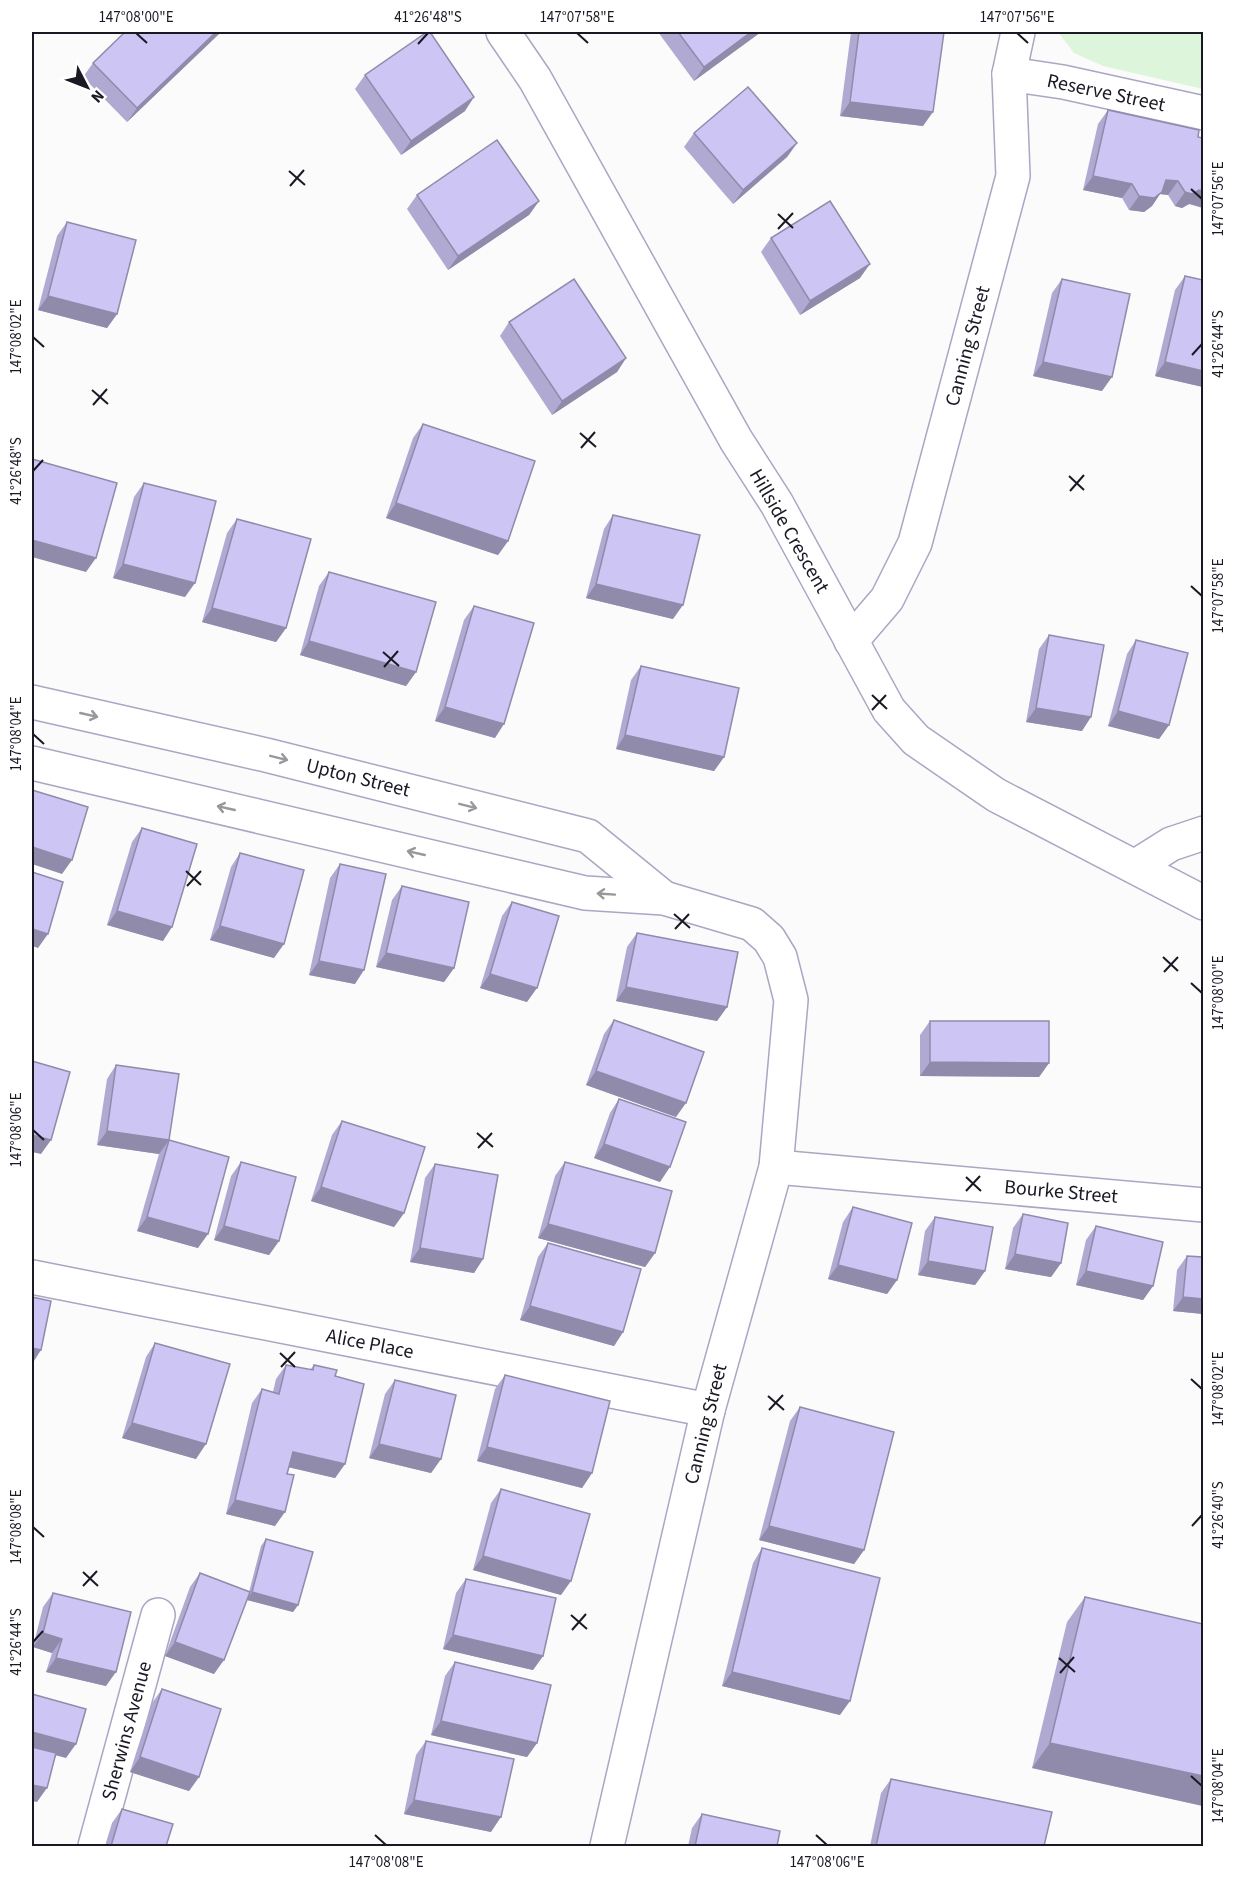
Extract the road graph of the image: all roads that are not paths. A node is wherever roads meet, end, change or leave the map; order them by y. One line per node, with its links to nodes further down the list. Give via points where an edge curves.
1 (503, 32): 5 (street, Hillside Crescent, via 591,176)
2 (1018, 32): 3 (street, Canning Street)
3 (1009, 74): 4 (street, Reserve Street, via 1063,82); 5 (street, Canning Street, via 1013,176 915,543 887,599)
4 (1203, 114)
5 (851, 641): 9 (street, Hillside Crescent, via 889,710 916,740 996,795)
6 (32, 702): 10 (street, Upton Street, one-way to 10, via 266,755 588,836)
7 (32, 763): 10 (street, Upton Street, one-way to 7, via 585,893)
8 (1203, 833): 9 (street, via 1171,844)
9 (1136, 866): 11 (street, Hillside Crescent)
10 (664, 898): 12 (street, Upton Street, via 752,924 769,939 780,957)
11 (1203, 903)
12 (790, 1000): 13 (street, Canning Street)
13 (776, 1167): 14 (street, Bourke Street); 16 (street, Canning Street)
14 (1203, 1205)
15 (32, 1277): 16 (street, Alice Place)
16 (708, 1410): 19 (street, Canning Street)
17 (158, 1615): 18 (street, Sherwins Avenue)
18 (95, 1846)
19 (607, 1846)

